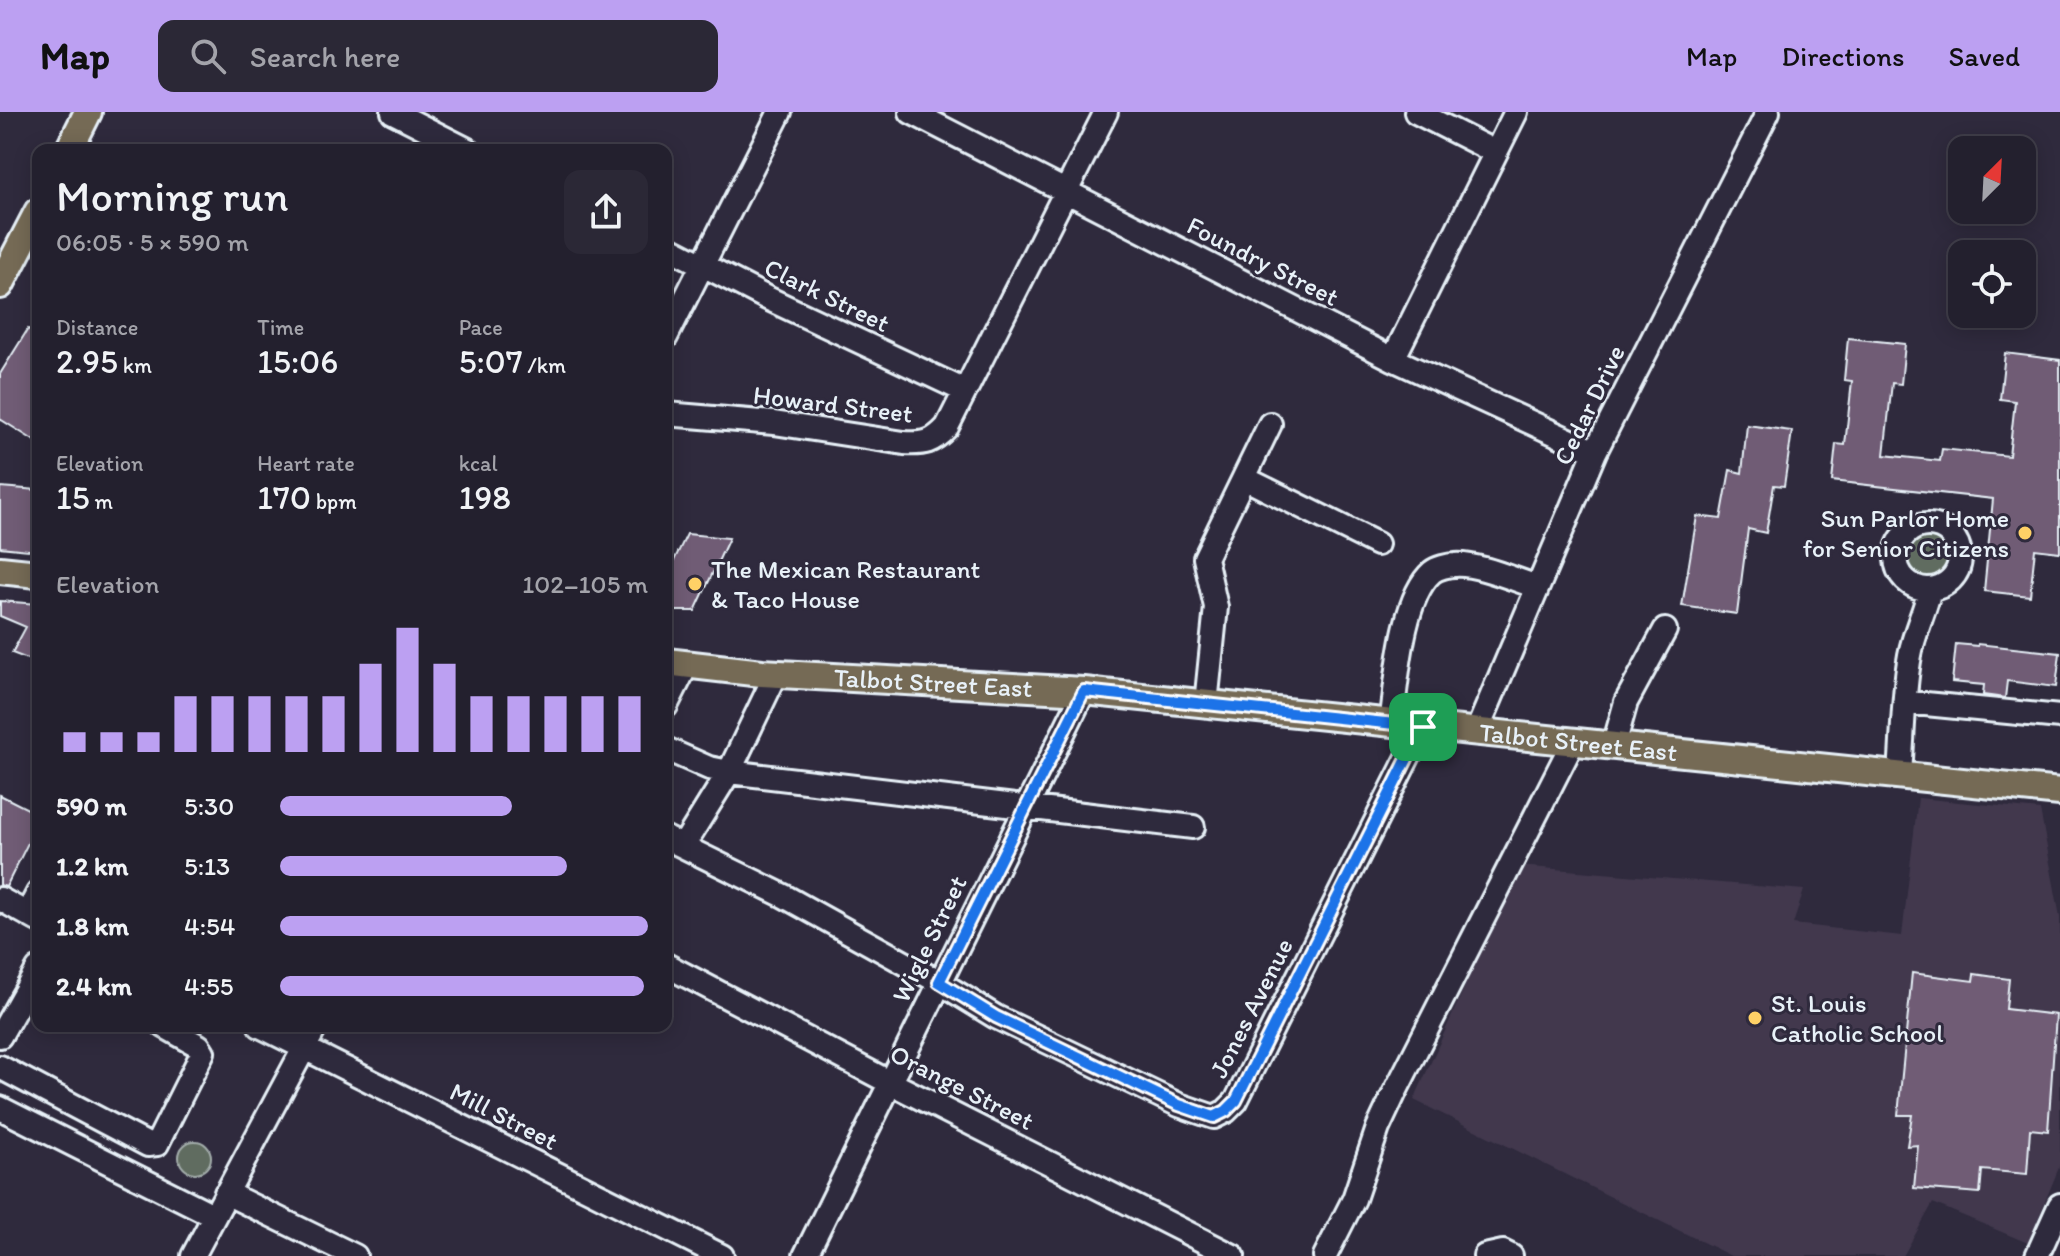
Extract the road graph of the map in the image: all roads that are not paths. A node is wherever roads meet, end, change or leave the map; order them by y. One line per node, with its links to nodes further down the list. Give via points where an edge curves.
1 (88, 112): 9 (main road)
2 (393, 112): 10 (street)
3 (780, 112): 15 (street)
4 (911, 112): 12 (street, Foundry Street)
5 (1106, 112): 12 (street, Howard Street)
6 (1416, 112): 11 (street)
7 (1516, 112): 11 (street)
8 (1768, 112): 22 (street, Cedar Drive)
9 (72, 144)
10 (453, 144)
11 (1495, 152): 18 (street)
12 (1066, 192): 18 (street, Foundry Street); 19 (street, Howard Street)
13 (672, 249): 15 (street, Clark Street)
14 (29, 251): 16 (main road)
15 (702, 264): 17 (street); 19 (street, Clark Street)
16 (0, 285)
17 (672, 325)
18 (1393, 359): 22 (street, Foundry Street)
19 (965, 391): 20 (street, Howard Street, via 947,427 922,444)
20 (672, 414)
21 (1270, 424): 23 (street)
22 (1595, 452): 27 (street, Cedar Drive)
23 (1244, 478): 24 (street); 35 (street, via 1205,558 1216,607)
24 (1377, 544)
25 (0, 570): 26 (main road)
26 (32, 573)
27 (1538, 587): 37 (street, via 1473,567 1434,570 1407,615); 39 (street, Cedar Drive)
28 (1930, 589): 34 (street, via 1911,651)
29 (1665, 630): 41 (street, via 1626,702)
30 (677, 663): 31 (main road, Talbot Street East); 32 (street)
31 (776, 674): 33 (main road, Talbot Street East); 43 (street)
32 (672, 683)
33 (1084, 691): 35 (main road, Talbot Street East); 46 (street, Wigle Street)
34 (1905, 702): 36 (street); 44 (street)
35 (1206, 704): 37 (main road, Talbot Street East)
36 (2060, 717)
37 (1391, 724): 38 (main road, Talbot Street East)
38 (1423, 727): 39 (main road, Talbot Street East); 53 (street, Jones Avenue, via 1236,1101 1226,1111 1214,1117 1179,1105 996,1017)
39 (1477, 731): 40 (main road, Talbot Street East)
40 (1573, 742): 41 (main road, Talbot Street East); 72 (street, via 1394,1094 1354,1199)
41 (1614, 745): 44 (main road, Talbot Street East)
42 (672, 752): 43 (street)
43 (729, 772): 46 (street); 48 (street)
44 (1900, 774): 45 (main road, Talbot Street East)
45 (2060, 792)
46 (1026, 806): 47 (street); 53 (street, Wigle Street)
47 (1193, 827)
48 (675, 842): 53 (street, Jones Avenue)
49 (0, 899): 50 (street)
50 (32, 917)
51 (672, 968): 60 (street, Orange Street)
52 (32, 980): 57 (street)
53 (939, 982): 60 (street, Wigle Street)
54 (174, 1032): 62 (street, via 203,1052 157,1144 148,1145)
55 (272, 1032): 58 (street, Mill Street)
56 (313, 1032): 58 (street)
57 (0, 1036)
58 (305, 1048): 64 (street); 69 (street, Mill Street)
59 (0, 1067): 62 (street)
60 (889, 1082): 70 (street, Wigle Street); 71 (street, Orange Street)
61 (0, 1108): 63 (street)
62 (111, 1125): 63 (street)
63 (96, 1157): 66 (street)
64 (226, 1193): 66 (street); 68 (street)
65 (2060, 1205): 75 (street)
66 (213, 1215): 67 (street)
67 (193, 1256)
68 (355, 1256)
69 (722, 1256)
70 (805, 1256)
71 (1233, 1256)
72 (1325, 1256)
73 (1485, 1256): 74 (street)
74 (1511, 1256)
75 (2037, 1256)

